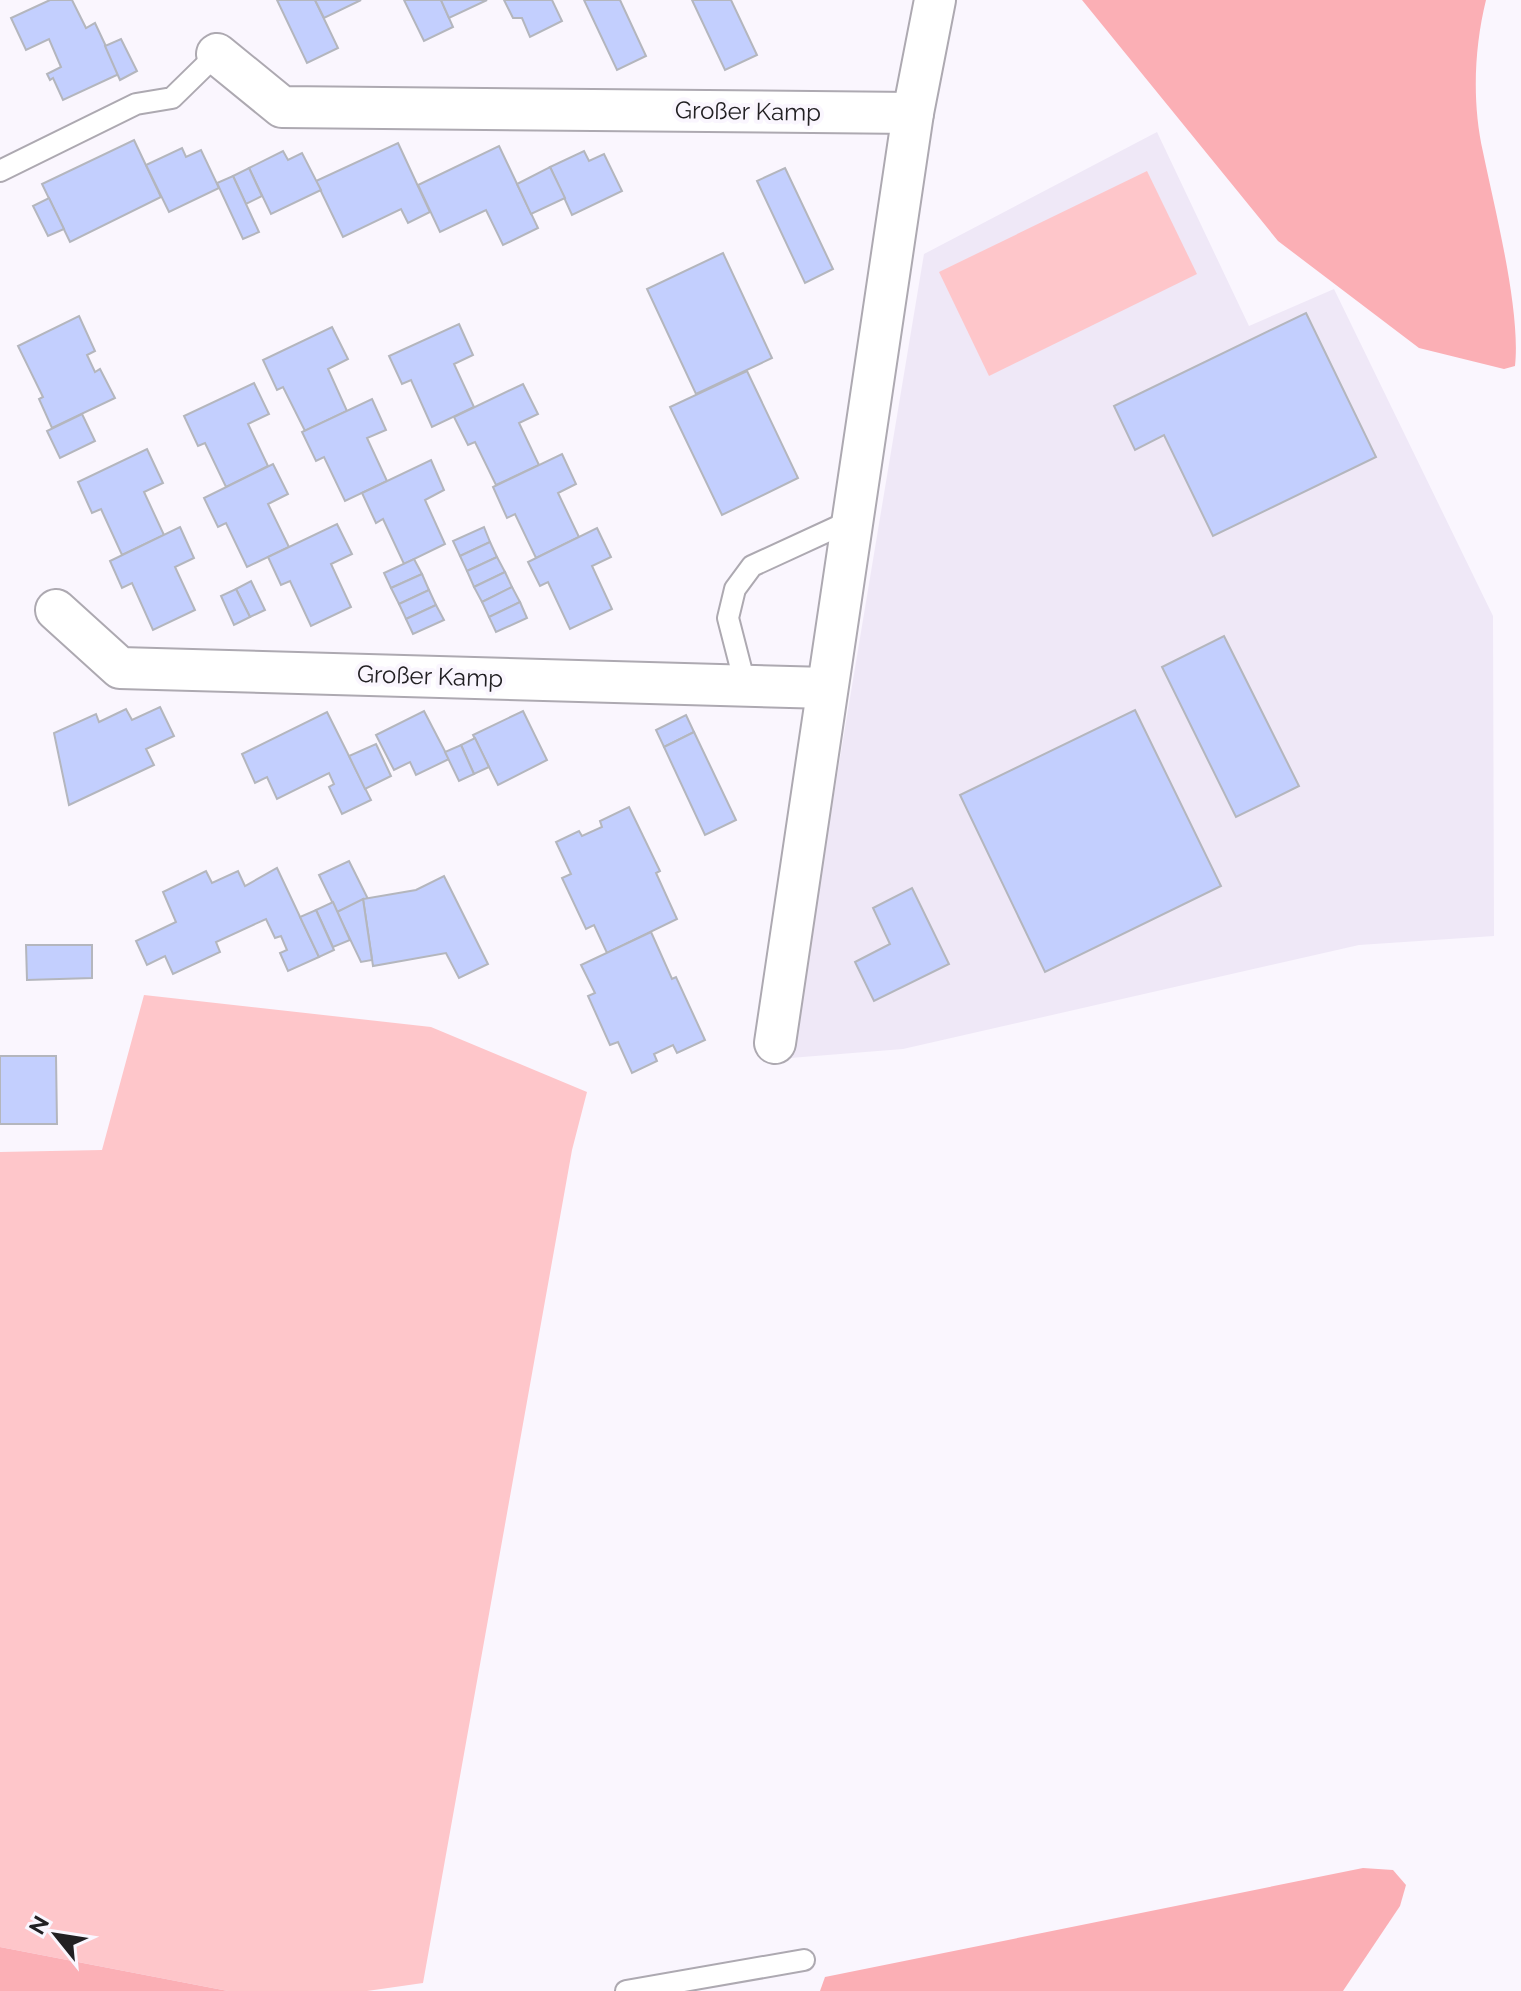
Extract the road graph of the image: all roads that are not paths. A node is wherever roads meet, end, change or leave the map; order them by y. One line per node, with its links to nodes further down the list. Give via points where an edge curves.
1 (935, 0): 3 (street)
2 (217, 54): 3 (street, Großer Kamp, via 282,107); 4 (lane, via 172,98 136,104)
3 (913, 113): 5 (street)
4 (0, 171)
5 (852, 520): 7 (lane, via 752,566 735,589 728,618); 8 (street)
6 (56, 610): 7 (street, Großer Kamp, via 120,668)
7 (745, 684): 8 (street, Großer Kamp)
8 (827, 688): 9 (street)
9 (775, 1043)
10 (804, 1960): 11 (lane)
11 (626, 1991)

